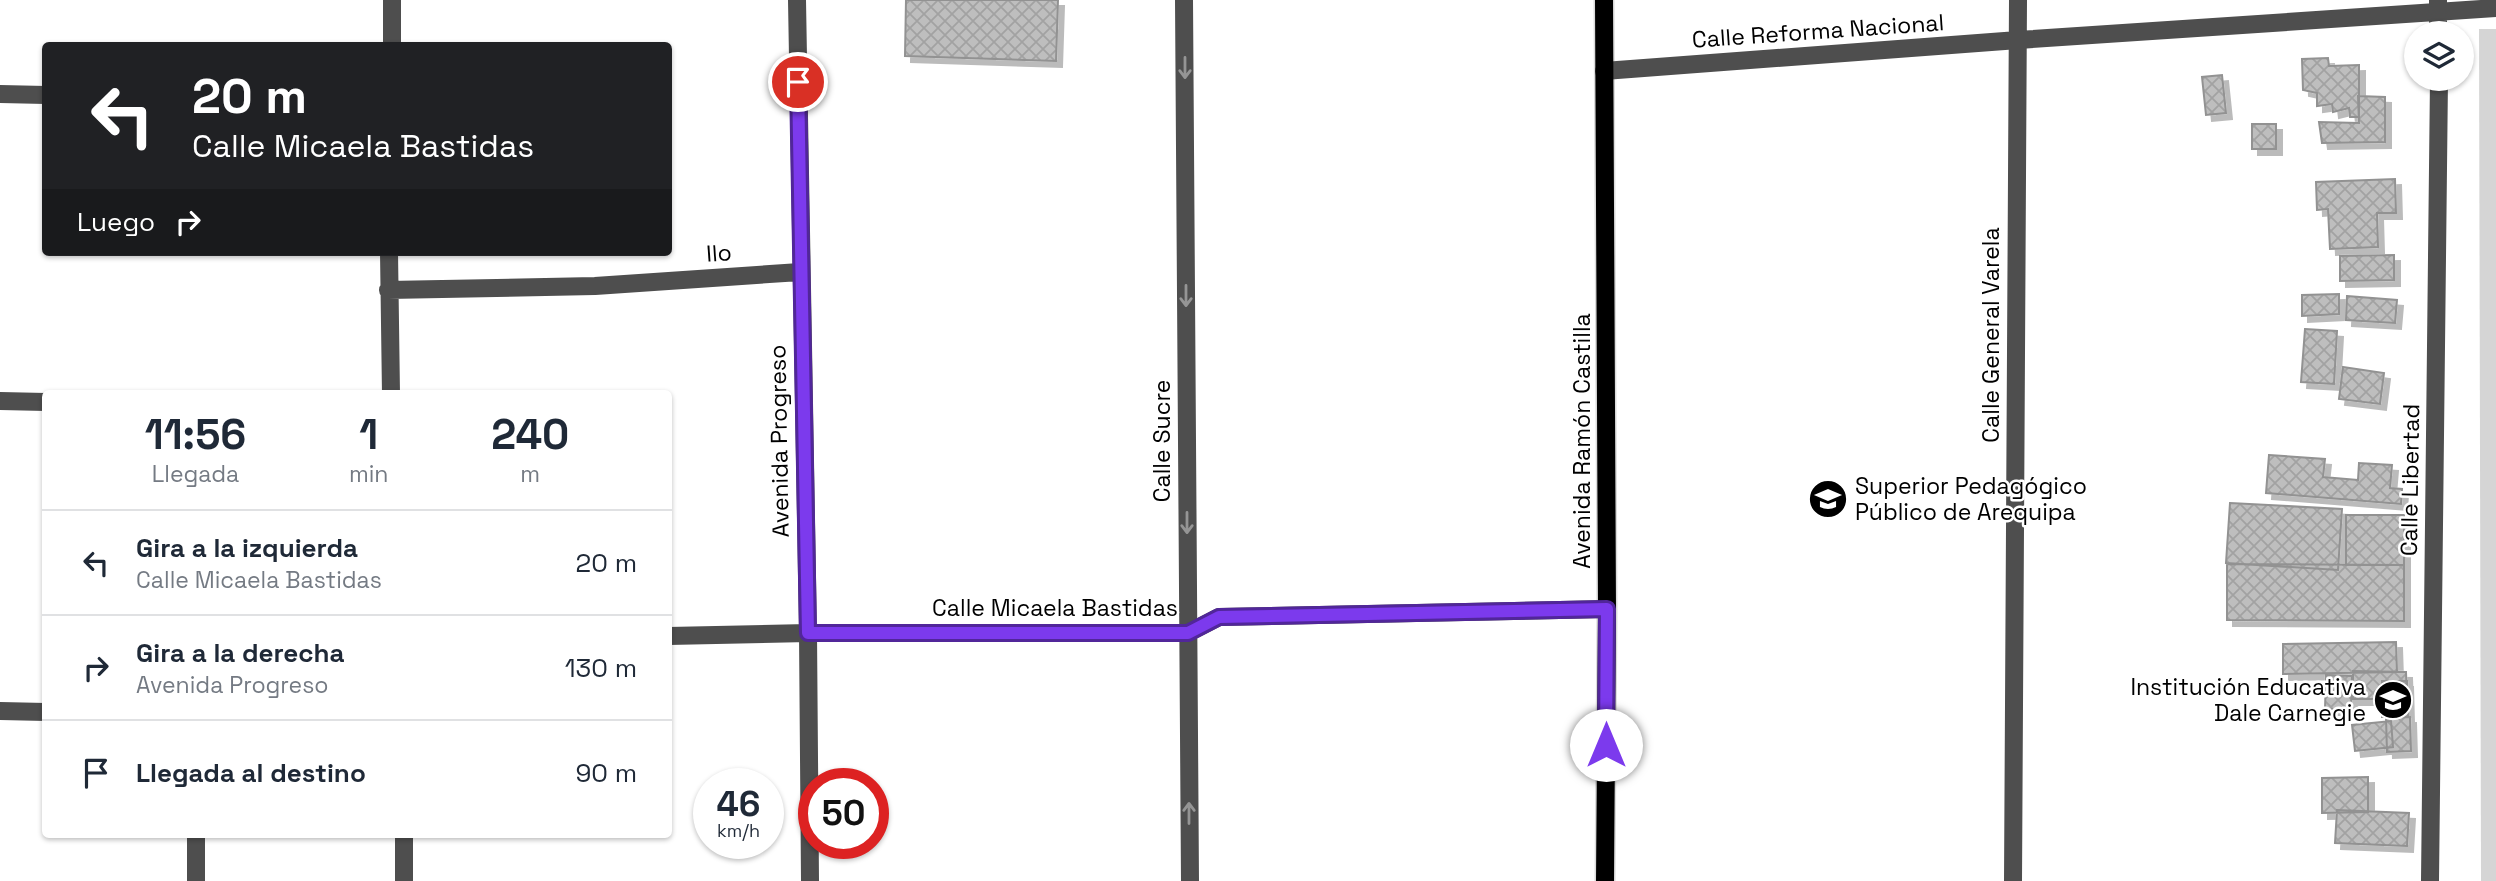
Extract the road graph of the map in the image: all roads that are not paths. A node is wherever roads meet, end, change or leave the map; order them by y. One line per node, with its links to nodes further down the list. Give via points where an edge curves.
1 (392, 0): 9 (street)
2 (797, 0): 15 (street, Avenida Progreso)
3 (1184, 0): 22 (street, Calle Sucre, one-way to 22)
4 (1604, 0): 10 (main road, Avenida Ramón Castilla)
5 (2018, 0): 8 (street, Calle General Varela)
6 (2438, 7): 7 (street, Calle Reforma Nacional); 8 (street, Calle Reforma Nacional)
7 (2496, 8)
8 (2018, 40): 10 (street, Calle Reforma Nacional); 33 (street, Calle General Varela)
9 (392, 42)
10 (1604, 71): 20 (main road, Avenida Ramón Castilla)
11 (2439, 91): 34 (street, Calle Libertad)
12 (0, 94): 13 (street)
13 (42, 95)
14 (389, 256): 16 (street)
15 (800, 272): 16 (street, Ilo, via 595,286); 21 (street, Avenida Progreso)
16 (388, 290): 17 (street)
17 (391, 390)
18 (0, 401): 19 (street)
19 (42, 402)
20 (1607, 609): 22 (street, Calle Micaela Bastidas, via 1219,617); 32 (main road, Avenida Ramón Castilla)
21 (808, 633): 22 (street, Calle Micaela Bastidas); 23 (street, Calle Micaela Bastidas); 30 (street, Avenida Progreso)
22 (1188, 633): 31 (street, Calle Sucre, one-way to 22)
23 (672, 636)
24 (0, 710): 25 (street)
25 (42, 712)
26 (195, 838): 28 (street)
27 (404, 838): 29 (street)
28 (195, 881)
29 (404, 881)
30 (810, 881)
31 (1190, 881)
32 (1605, 881)
33 (2013, 881)
34 (2430, 881)

